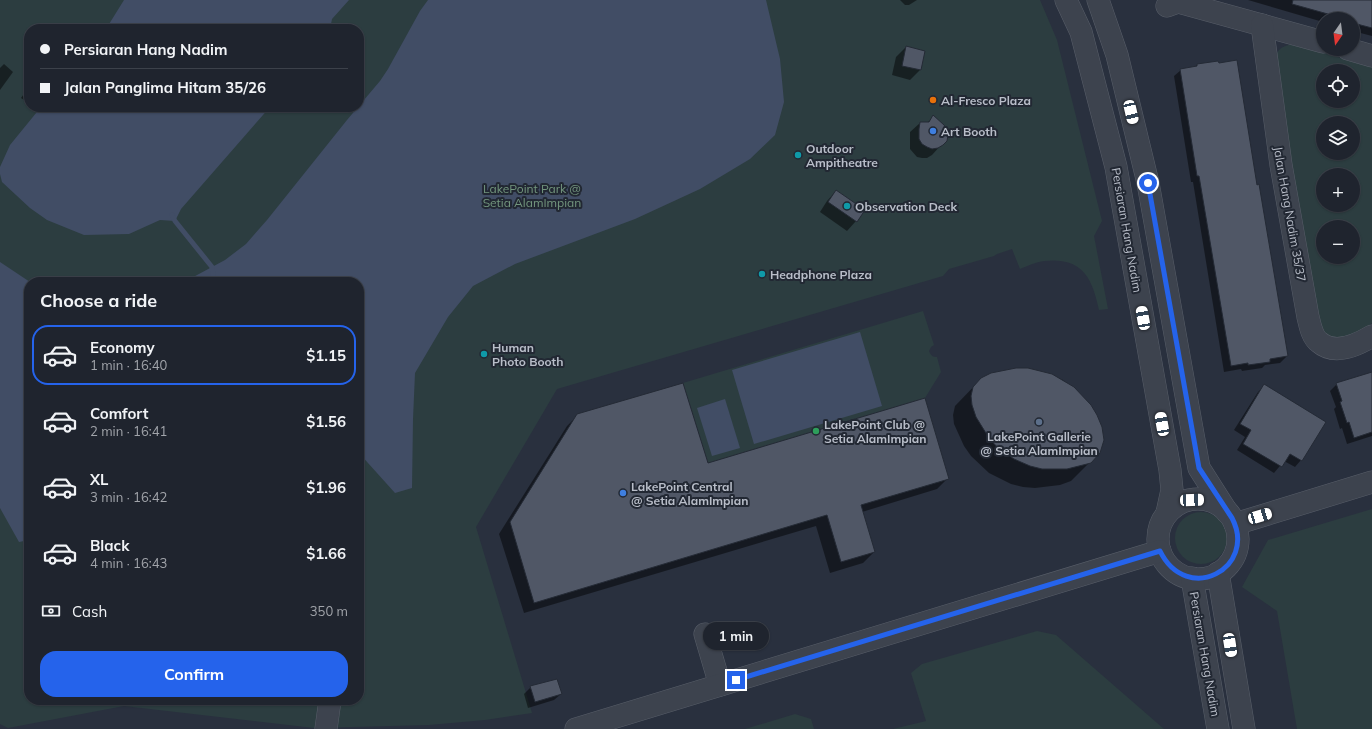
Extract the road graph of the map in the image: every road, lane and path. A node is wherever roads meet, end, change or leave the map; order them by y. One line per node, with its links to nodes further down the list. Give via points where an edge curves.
1 (1066, 0): 10 (street, Persiaran Hang Nadim, via 1081,32 1116,167 1170,470 1172,490)
2 (1098, 0): 11 (street, via 1117,54 1148,183 1199,468)
3 (1167, 6): 4 (street, via 1178,2)
4 (1262, 26): 5 (street); 8 (street, Jalan Hang Nadim 35/37, via 1281,165 1312,331 1318,342 1342,349)
5 (1316, 40)
6 (1360, 52): 7 (street)
7 (1372, 56)
8 (1372, 336)
9 (1372, 482): 11 (street)
10 (1167, 513): 11 (street, via 1183,502 1202,499 1220,506); 12 (street, via 1159,531)
11 (1231, 518): 13 (street, via 1238,535 1237,546 1227,566)
12 (1160, 551): 14 (street, via 1172,569); 16 (street)
13 (1218, 573): 14 (street, via 1205,578); 21 (street)
14 (1192, 578): 20 (street, Persiaran Hang Nadim)
15 (705, 634): 16 (street)
16 (720, 685): 19 (street)
17 (329, 705): 18 (street)
18 (326, 729)
19 (576, 729)
20 (1218, 729)
21 (1244, 729)

